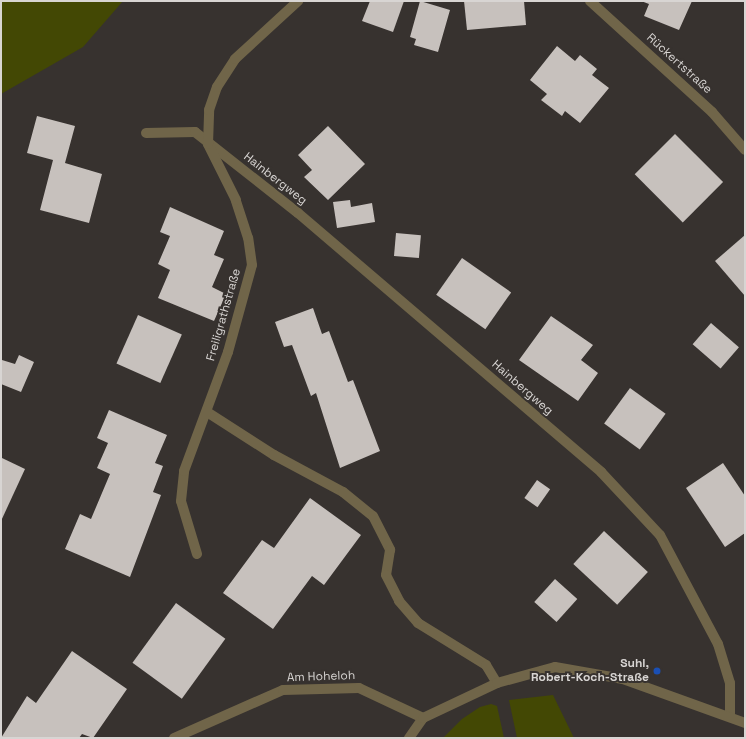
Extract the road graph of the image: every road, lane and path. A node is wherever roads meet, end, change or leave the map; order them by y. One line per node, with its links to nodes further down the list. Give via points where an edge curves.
1 (298, 1): 4 (street, Freiligrathstraße, via 235,59 217,86 209,110)
2 (590, 1): 5 (street, Rückertstraße, via 712,112)
3 (146, 133): 4 (street, Hainbergweg, via 195,132)
4 (208, 144): 6 (street, Freiligrathstraße, via 236,200 248,238 252,265 228,352); 9 (street, Hainbergweg, via 298,214 601,472 660,535 718,644 730,683)
5 (745, 150)
6 (207, 412): 7 (street, Freiligrathstraße, via 184,471 181,501); 8 (street, via 274,455 343,492 374,516 390,550 386,575 399,601 418,623 486,665)
7 (197, 554)
8 (497, 683): 9 (street, via 555,667 623,679); 10 (street)
9 (730, 716): 11 (street)
10 (424, 718): 12 (street, Am Hoheloh, via 359,688 283,690); 13 (street)
11 (745, 723)
12 (174, 738)
13 (409, 738)

